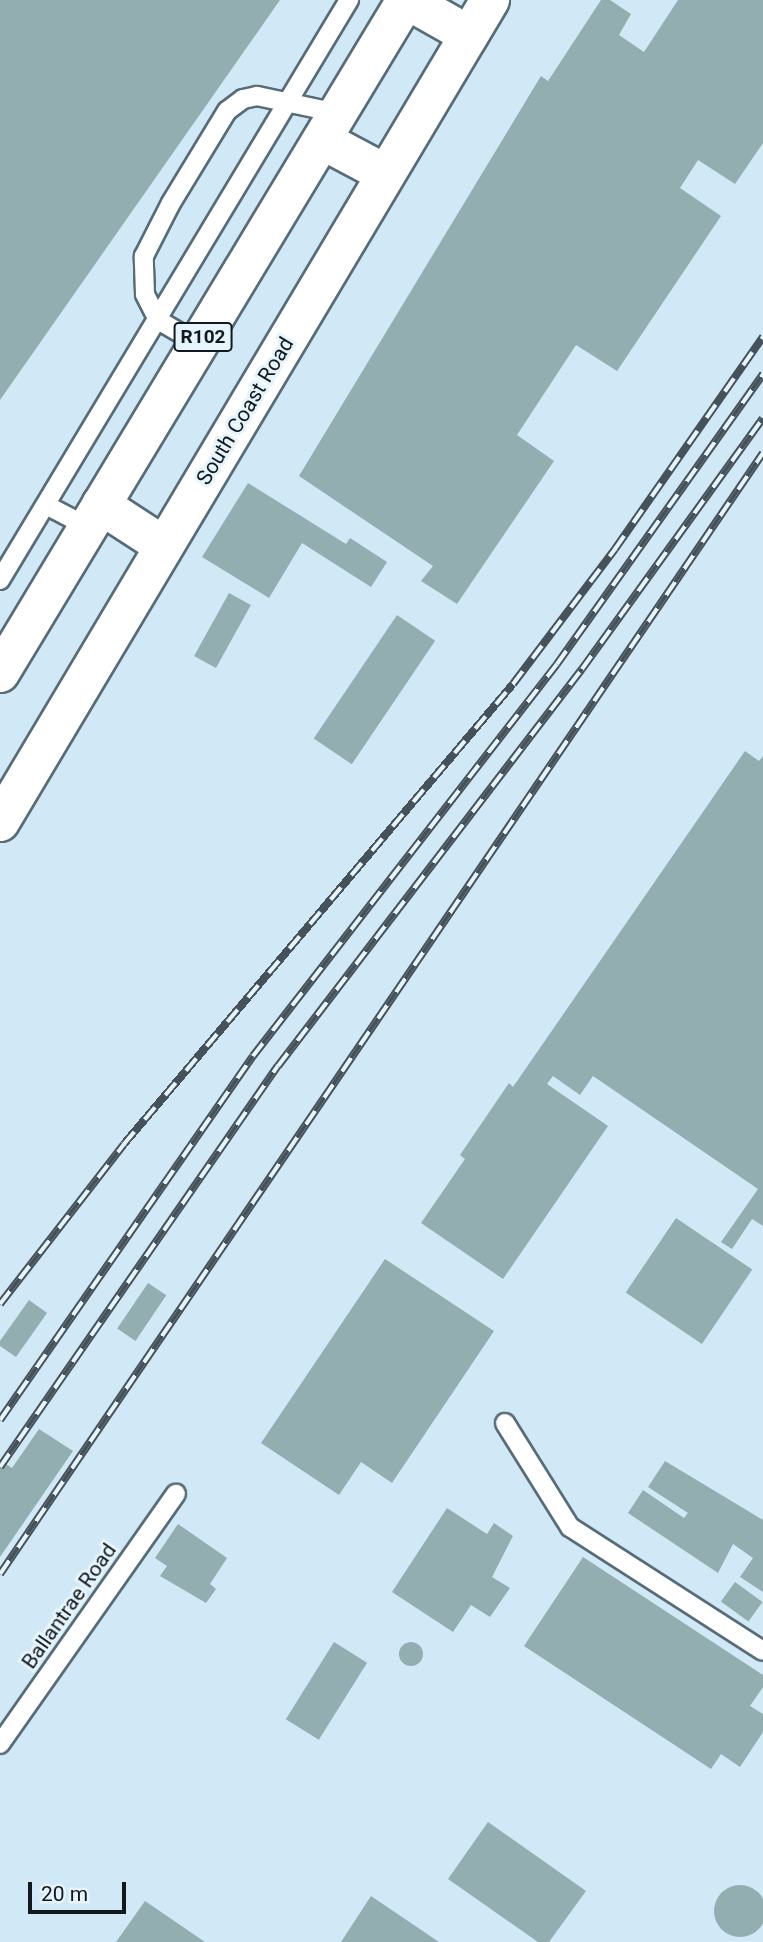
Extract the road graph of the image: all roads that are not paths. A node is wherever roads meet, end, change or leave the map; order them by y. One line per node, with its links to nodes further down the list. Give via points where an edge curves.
1 (349, 0): 5 (lane)
2 (406, 0): 4 (main road); 6 (main road, R102)
3 (490, 0): 4 (main road, South Coast Road)
4 (469, 35): 7 (main road, South Coast Road)
5 (288, 102): 6 (lane); 8 (lane); 8 (lane, via 257,96 243,99 227,111 171,202 144,256 145,294)
6 (330, 126): 7 (main road); 9 (main road, R102)
7 (387, 174): 12 (main road, South Coast Road)
8 (158, 320): 9 (lane); 10 (lane)
9 (199, 344): 11 (main road, R102)
10 (46, 505): 11 (lane); 13 (lane)
11 (95, 516): 12 (main road); 14 (main road, R102)
12 (164, 546): 15 (main road, South Coast Road)
13 (0, 580)
14 (0, 673)
15 (0, 822)
16 (505, 1423): 18 (lane, via 570,1527)
17 (176, 1494): 19 (lane, Ballantrae Road)
18 (763, 1651)
19 (0, 1744)

